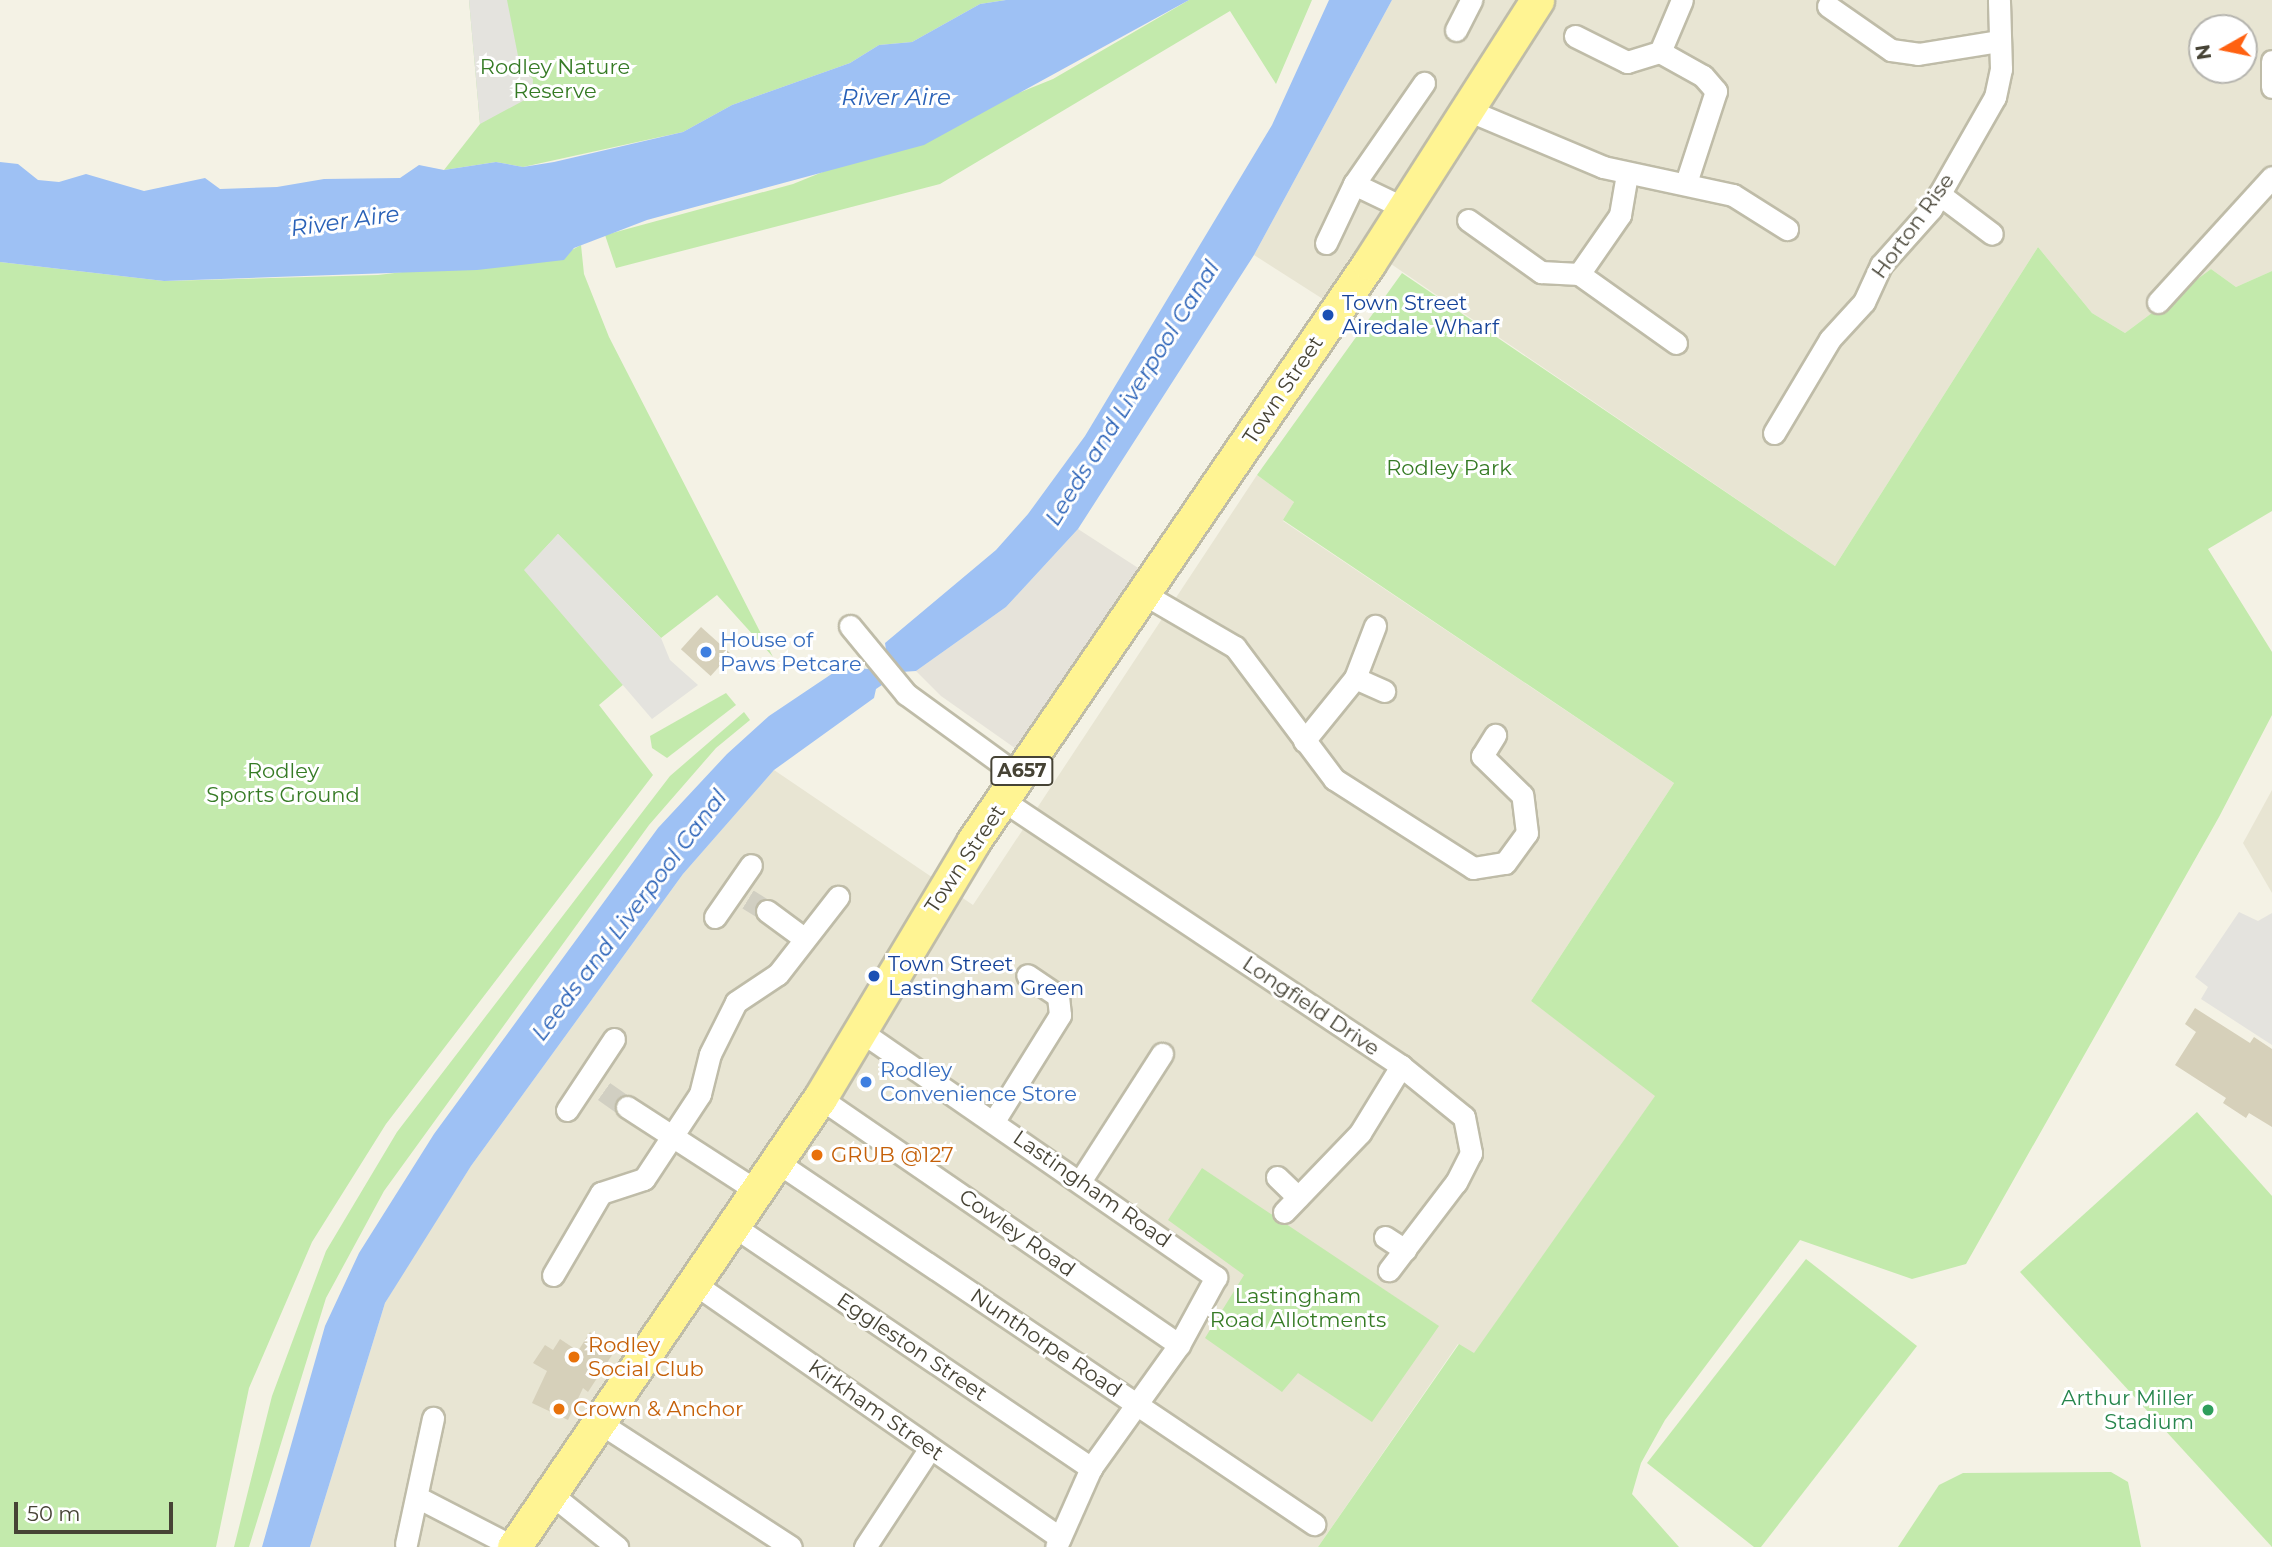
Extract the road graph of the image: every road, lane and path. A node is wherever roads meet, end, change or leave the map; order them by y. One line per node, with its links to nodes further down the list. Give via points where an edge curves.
1 (1471, 0): 6 (street)
2 (1537, 0): 13 (main road, Town Street / A657)
3 (1682, 0): 9 (street)
4 (1999, 0): 8 (street, Horton Rise)
5 (1828, 6): 8 (street, via 1891,50 1918,54)
6 (1456, 30)
7 (1575, 36): 9 (street, via 1627,62)
8 (1998, 41): 18 (street, Horton Rise, via 2001,69 1995,97)
9 (1661, 52): 16 (street, via 1703,76 1716,91)
10 (2272, 61): 12 (street)
11 (1424, 83): 17 (street)
12 (2272, 88)
13 (1470, 111): 14 (street); 19 (main road, Town Street / A657)
14 (1627, 174): 16 (street); 24 (street, via 1620,215)
15 (2272, 177): 25 (street)
16 (1686, 183): 21 (street, via 1733,195)
17 (1354, 184): 19 (street); 23 (street)
18 (1939, 194): 22 (street); 27 (street, Horton Rise, via 1881,265 1864,302 1830,339)
19 (1404, 208): 28 (main road, Town Street / A657)
20 (1468, 219): 24 (street, via 1541,272)
21 (1787, 229)
22 (1993, 234)
23 (1326, 243)
24 (1579, 274): 26 (street)
25 (2158, 302)
26 (1676, 343)
27 (1774, 433)
28 (1144, 594): 34 (street, via 1235,647); 35 (main road, Town Street / A657)
29 (850, 626): 35 (street, Longfield Drive, via 906,694)
30 (1375, 626): 31 (street)
31 (1355, 678): 32 (street); 34 (street)
32 (1384, 691)
33 (1495, 735): 34 (street, via 1482,756 1522,795 1527,832 1505,863 1473,868 1334,779)
34 (1304, 741)
35 (1012, 788): 42 (main road, Town Street / A657, via 915,933); 45 (street, Longfield Drive)
36 (751, 865): 39 (street, via 741,894)
37 (838, 897): 40 (street)
38 (766, 911): 40 (street)
39 (715, 917)
40 (805, 939): 50 (street, via 778,974 736,1002 710,1054 700,1094)
41 (1027, 975): 49 (street, via 1058,996 1060,1015)
42 (862, 1032): 46 (main road, Town Street / A657); 49 (street, Lastingham Road)
43 (614, 1039): 48 (street, via 596,1085)
44 (1162, 1054): 53 (street)
45 (1401, 1066): 52 (street, via 1360,1133 1291,1204); 57 (street, Longfield Drive, via 1464,1117 1471,1153)
46 (820, 1098): 51 (main road, Town Street / A657); 61 (street, Cowley Road)
47 (627, 1107): 50 (street)
48 (567, 1110)
49 (993, 1121): 53 (street, Lastingham Road)
50 (672, 1136): 54 (street); 59 (street, via 644,1179 601,1193)
51 (777, 1163): 54 (main road, Town Street / A657); 62 (street, Nunthorpe Road)
52 (1277, 1177)
53 (1081, 1180): 61 (street, Lastingham Road, via 1216,1277)
54 (757, 1191): 55 (main road, Town Street / A657)
55 (732, 1225): 60 (main road, Town Street / A657); 66 (street, Eggleston Street)
56 (1385, 1237): 57 (street)
57 (1405, 1250): 58 (street, Longfield Drive)
58 (1390, 1270)
59 (553, 1275)
60 (692, 1282): 64 (main road, Town Street / A657); 65 (street, Kirkham Street)
61 (1179, 1345): 62 (street)
62 (1136, 1404): 66 (street); 69 (street, Nunthorpe Road)
63 (433, 1418): 68 (street)
64 (597, 1421): 67 (main road, Town Street / A657); 74 (street)
65 (930, 1447): 70 (street, Kirkham Street); 75 (street)
66 (1091, 1468): 70 (street)
67 (551, 1494): 72 (main road, Town Street / A657); 73 (street, via 583,1515)
68 (417, 1497): 71 (street); 72 (street)
69 (1314, 1524)
70 (1058, 1543)
71 (406, 1544)
72 (514, 1547)
73 (617, 1547)
74 (790, 1547)
75 (864, 1547)

